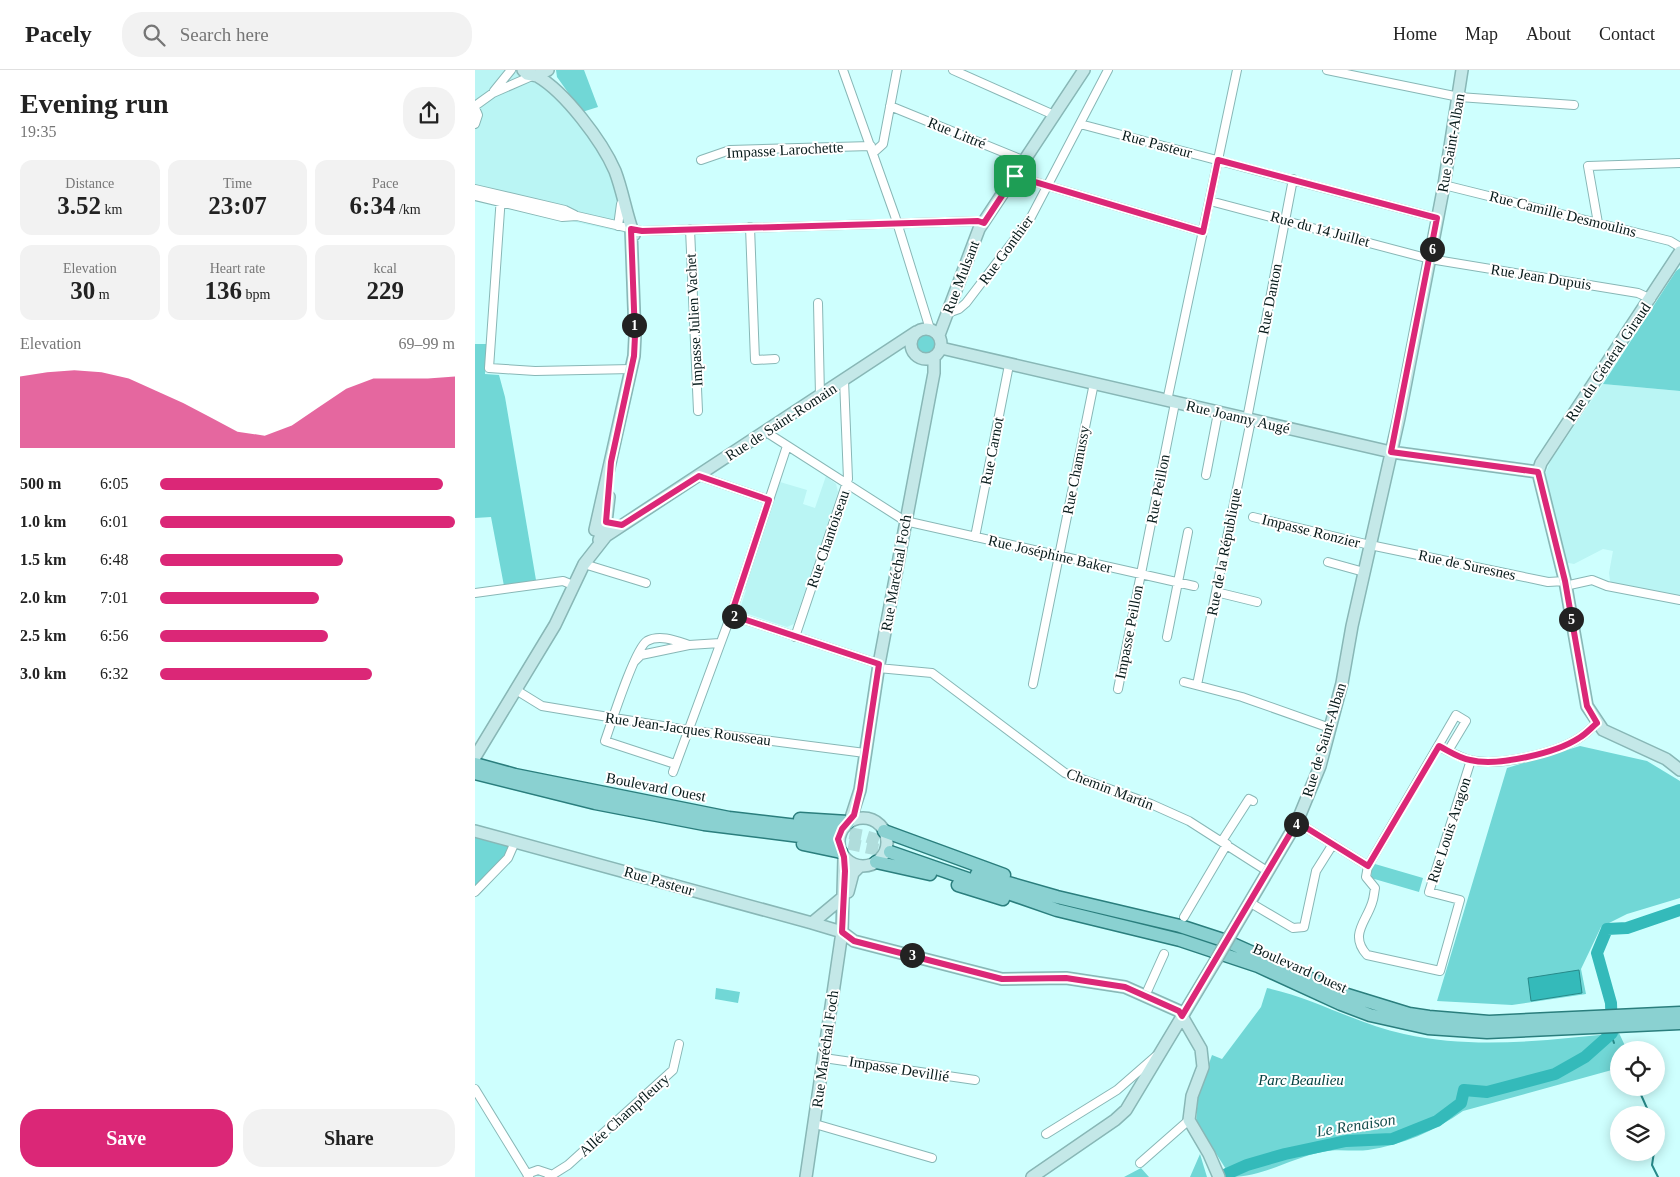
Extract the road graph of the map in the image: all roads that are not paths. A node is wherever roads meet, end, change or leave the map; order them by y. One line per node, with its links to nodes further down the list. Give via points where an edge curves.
1 (511, 70): 13 (street)
2 (548, 70): 12 (street)
3 (552, 70): 14 (street)
4 (843, 70): 22 (street)
5 (897, 70): 17 (street)
6 (953, 70): 19 (street)
7 (1083, 70): 19 (street, Rue Mulsant)
8 (1108, 70): 21 (street, Rue Gonthier)
9 (1237, 70): 25 (street)
10 (1327, 70): 15 (street)
11 (1462, 70): 15 (street, Rue Saint-Alban)
12 (530, 74): 13 (street); 14 (street)
13 (493, 93): 18 (street)
14 (562, 95): 27 (street)
15 (1459, 97): 16 (street); 30 (street, Rue Saint-Alban)
16 (1574, 105)
17 (890, 106): 22 (street, via 883,144); 24 (street, Rue Littré)
18 (475, 107): 20 (street, via 478,115)
19 (1054, 116): 24 (street, Rue Mulsant)
20 (475, 124)
21 (1080, 124): 25 (street, Rue Pasteur); 31 (street, Rue Gonthier)
22 (872, 150): 23 (street, Impasse Larochette, via 730,150); 40 (street)
23 (701, 160)
24 (1025, 160): 28 (street, Rue Mulsant)
25 (1218, 160): 29 (street, Rue Pasteur); 35 (street)
26 (1680, 163): 39 (street, via 1588,166)
27 (614, 170): 41 (street, via 621,203); 43 (street)
28 (1015, 176): 31 (street); 38 (street, Rue Mulsant)
29 (1293, 179): 36 (street, Rue Pasteur); 37 (street, Rue Danton)
30 (1444, 185): 36 (street, Rue Saint-Alban); 39 (street, Rue Camille Desmoulins)
31 (1047, 186): 45 (street); 51 (street, Rue Gonthier, via 1021,234 966,303)
32 (475, 189): 34 (street)
33 (475, 196): 34 (street)
34 (501, 198): 41 (street, via 565,210); 59 (street, via 489,368 535,371)
35 (1210, 201): 37 (street, Rue du 14 Juillet); 45 (street)
36 (1437, 218): 48 (street, Rue Saint-Alban)
37 (1285, 220): 48 (street, Rue du 14 Juillet); 66 (street, Rue Danton)
38 (984, 223): 40 (street); 51 (street, Rue Mulsant)
39 (1598, 223): 46 (street, Rue Camille Desmoulins, via 1670,241)
40 (897, 224): 42 (street); 53 (street)
41 (618, 226): 43 (street)
42 (750, 227): 44 (street); 57 (street, via 755,360)
43 (631, 229): 44 (street); 59 (street, via 637,243 638,270)
44 (690, 229): 64 (street, Impasse Julien Vachet)
45 (1203, 232): 63 (street)
46 (1680, 247)
47 (1680, 252): 49 (street, Rue du Général Giraud)
48 (1430, 259): 49 (street, Rue Jean Dupuis, via 1637,292); 69 (street, Rue Saint-Alban)
49 (1651, 299): 70 (street, Rue du Général Giraud)
50 (818, 303): 62 (street)
51 (948, 313): 53 (street, Rue Mulsant)
52 (916, 332): 53 (street); 54 (street); 55 (street, Rue de Saint-Romain)
53 (934, 332): 56 (street)
54 (911, 348): 55 (street, Rue de Saint-Romain, via 902,345); 56 (street, via 919,358 927,359)
55 (890, 350): 60 (street, Rue de Saint-Romain)
56 (938, 352): 58 (street, Rue Joanny Augé); 76 (street, Rue Maréchal Foch)
57 (775, 359)
58 (1009, 365): 61 (street, Rue Joanny Augé); 79 (street, Rue Carnot)
59 (632, 369): 77 (street, via 611,462)
60 (844, 380): 62 (street, Rue de Saint-Romain); 73 (street, Rue Chantoiseau)
61 (1094, 383): 63 (street, Rue Joanny Augé); 81 (street, Rue Chamussy)
62 (821, 396): 67 (street, Rue de Saint-Romain)
63 (1171, 402): 65 (street, Rue Joanny Augé); 85 (street, Rue Peillon)
64 (698, 411)
65 (1219, 412): 66 (street, Rue Joanny Augé); 71 (street)
66 (1249, 419): 69 (street, Rue Joanny Augé); 91 (street, Rue de la République)
67 (766, 432): 68 (street, Rue Joséphine Baker); 72 (street, Rue de Saint-Romain)
68 (787, 446): 73 (street, Rue Joséphine Baker); 74 (street)
69 (1391, 452): 70 (street, Rue Joanny Augé); 80 (street, Rue de Saint-Alban)
70 (1538, 472): 88 (street)
71 (1206, 475)
72 (699, 476): 74 (street); 77 (street, Rue de Saint-Romain, via 622,525)
73 (847, 484): 76 (street, Rue Joséphine Baker); 96 (street, Rue Chantoiseau)
74 (769, 500): 95 (street)
75 (1253, 517): 80 (street, Impasse Ronzier)
76 (905, 521): 79 (street, Rue Joséphine Baker); 101 (street, Rue Maréchal Foch)
77 (603, 526): 83 (street, Rue de Saint-Romain); 83 (street, Rue de Saint-Romain, via 597,546)
78 (1188, 532): 87 (street)
79 (975, 537): 81 (street, Rue Joséphine Baker)
80 (1370, 545): 84 (street, Rue de Saint-Alban); 88 (street, Rue de Suresnes)
81 (1059, 556): 85 (street, Rue Joséphine Baker); 103 (street, Rue Chamussy)
82 (1328, 562): 84 (street)
83 (584, 564): 86 (street); 89 (street, Rue de Saint-Romain)
84 (1364, 572): 109 (street, Rue de Saint-Alban)
85 (1140, 575): 87 (street, Rue Joséphine Baker); 105 (street, Impasse Peillon)
86 (646, 583)
87 (1178, 583): 90 (street, Rue Joséphine Baker); 97 (street)
88 (1565, 583): 93 (street, Rue de Suresnes, via 1592,580 1607,586); 108 (street, via 1587,706)
89 (573, 585): 92 (street, via 563,582); 106 (street, Rue de Saint-Romain, via 555,625)
90 (1194, 586)
91 (1216, 592): 94 (street); 104 (street, Rue de la République)
92 (475, 593)
93 (1680, 600)
94 (1257, 602)
95 (731, 615): 96 (street, Chemin Martin); 98 (street)
96 (795, 636): 101 (street, Chemin Martin)
97 (1167, 637)
98 (720, 643): 99 (street); 110 (street)
99 (689, 645): 100 (street, via 641,655); 100 (street, via 664,638 649,640 643,644)
100 (635, 662): 107 (street)
101 (879, 666): 113 (street, Rue Maréchal Foch); 130 (street, Chemin Martin, via 932,673 1065,773 1151,804)
102 (1184, 682): 104 (street)
103 (1033, 684)
104 (1197, 685): 109 (street, via 1243,697)
105 (1118, 689)
106 (516, 690): 107 (street, Rue Jean-Jacques Rousseau, via 542,706); 114 (street, Rue de Saint-Romain)
107 (613, 718): 110 (street, Rue Jean-Jacques Rousseau); 116 (street, via 605,741)
108 (1597, 723): 115 (street, via 1561,747 1518,759); 117 (street, via 1614,736)
109 (1330, 728): 126 (street, Rue de Saint-Alban)
110 (687, 730): 113 (street, Rue Jean-Jacques Rousseau); 116 (street)
111 (1439, 746): 112 (street); 112 (street, via 1456,715 1466,720); 135 (street)
112 (1448, 751): 115 (street)
113 (865, 754): 120 (street, Rue Maréchal Foch)
114 (475, 759): 123 (main road, Boulevard Ouest, via 515,775)
115 (1471, 760): 135 (street, Rue Louis Aragon, via 1429,892 1460,900 1440,971 1367,955 1364,951 1359,926 1372,904 1375,888 1366,877)
116 (675, 764): 118 (street)
117 (1680, 770)
118 (673, 772)
119 (475, 773): 122 (main road, Boulevard Ouest)
120 (860, 790): 124 (street, Rue Maréchal Foch); 125 (street, Rue Maréchal Foch)
121 (1253, 801): 130 (street, via 1249,799)
122 (595, 803): 123 (main road, Boulevard Ouest, via 704,824 831,835); 132 (main road, via 703,831 813,846)
123 (687, 810): 125 (main road)
124 (869, 818): 125 (street); 128 (street)
125 (849, 822): 132 (street, via 839,835)
126 (1297, 822): 131 (street); 136 (street, Rue de Saint-Alban)
127 (475, 831): 129 (street, Rue Pasteur)
128 (884, 831): 133 (street, via 887,839 885,850); 138 (main road, via 988,868)
129 (515, 842): 137 (street, via 508,858); 143 (street, Rue Pasteur)
130 (1224, 842): 136 (street, Chemin Martin); 142 (street)
131 (1333, 844): 135 (street); 140 (street, via 1316,871 1304,927 1293,928)
132 (842, 854): 134 (street); 139 (street, Rue Maréchal Foch)
133 (876, 862): 134 (street); 141 (main road, via 922,871 984,895)
134 (860, 866): 144 (street, Rue Maréchal Foch, via 853,873)
135 (1368, 866)
136 (1267, 871): 140 (street, Rue de Saint-Alban)
137 (475, 892)
138 (1057, 897): 141 (main road, Boulevard Ouest, via 892,848); 150 (main road, Boulevard Ouest, via 1180,926 1226,941 1344,994 1409,1014 1489,1022)
139 (842, 898): 143 (street); 144 (street, Rue Maréchal Foch)
140 (1249, 902): 148 (street, Rue de Saint-Alban, bridge)
141 (1057, 910): 150 (main road, Boulevard Ouest, via 1180,940 1258,966 1370,1015 1428,1028 1487,1032)
142 (1184, 917)
143 (812, 923): 144 (street, Rue Pasteur)
144 (841, 927): 146 (street, Rue Pasteur, via 854,941 1002,979 1066,978 1125,987); 154 (street, Rue Maréchal Foch)
145 (1165, 954): 146 (street)
146 (1145, 996): 148 (street, Rue Pasteur, via 1179,1011)
147 (1680, 1013): 149 (main road, Boulevard Ouest)
148 (1182, 1016): 153 (street, Rue de Saint-Alban); 157 (street, via 1201,1049 1203,1067 1192,1096)
149 (1622, 1019): 150 (main road, Boulevard Ouest); 151 (main road, Boulevard Ouest)
150 (1597, 1021)
151 (1680, 1023)
152 (679, 1044): 163 (street, Allée Champfleury, via 673,1070 568,1165)
153 (1160, 1055): 159 (street, via 1152,1058 1117,1090); 165 (street, Rue de Saint-Alban, via 1136,1096 1115,1120)
154 (824, 1058): 155 (street, Impasse Devillié); 158 (street, Rue Maréchal Foch)
155 (975, 1080)
156 (475, 1089): 162 (street)
157 (1189, 1120): 161 (street); 166 (street)
158 (815, 1124): 160 (street); 164 (street, Rue Maréchal Foch)
159 (1046, 1134)
160 (932, 1158)
161 (1141, 1162)
162 (528, 1175): 163 (street, Allée Champfleury, via 538,1170)
163 (551, 1176)
164 (806, 1177)
165 (1032, 1177)
166 (1219, 1177)

